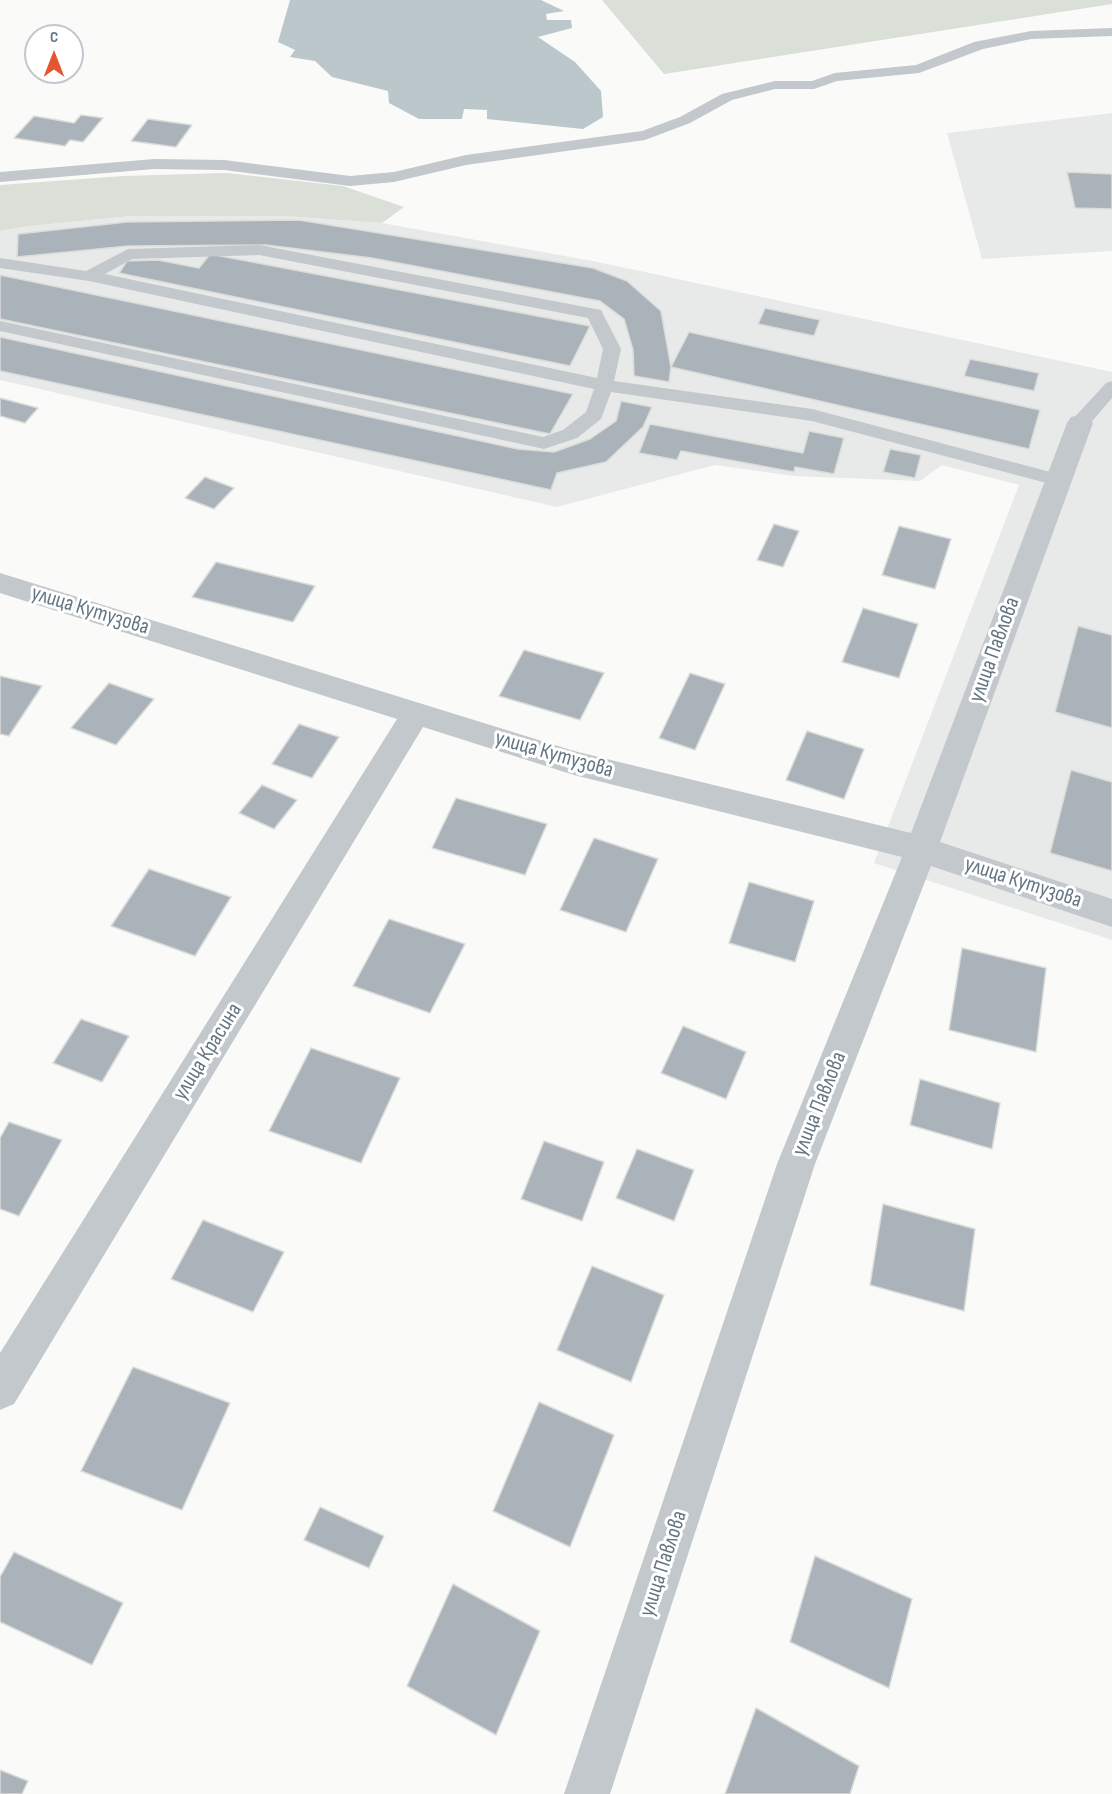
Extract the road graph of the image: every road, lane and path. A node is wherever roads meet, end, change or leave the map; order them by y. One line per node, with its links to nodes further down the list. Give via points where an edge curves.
1 (1112, 32): 2 (lane, via 1030,35 979,45 919,69 835,77 814,85 775,85 727,97 685,120 645,135 466,160 394,177 350,181 224,165 154,164)
2 (0, 177)
3 (0, 262): 4 (lane)
4 (89, 276): 6 (lane); 6 (lane, via 128,254 259,249 595,314 612,349)
5 (0, 326): 6 (lane, via 544,443 570,434 594,416)
6 (604, 385): 9 (lane, via 812,415)
7 (1112, 387): 8 (lane)
8 (1080, 423): 9 (street, улица Павлова)
9 (1058, 480): 12 (street, улица Павлова)
10 (0, 584): 11 (street, улица Кутузова)
11 (416, 714): 12 (street, улица Кутузова, via 574,763); 14 (street, улица Красина)
12 (921, 849): 13 (street, улица Кутузова); 15 (street, улица Павлова, via 796,1164)
13 (1112, 913)
14 (0, 1390)
15 (587, 1794)

